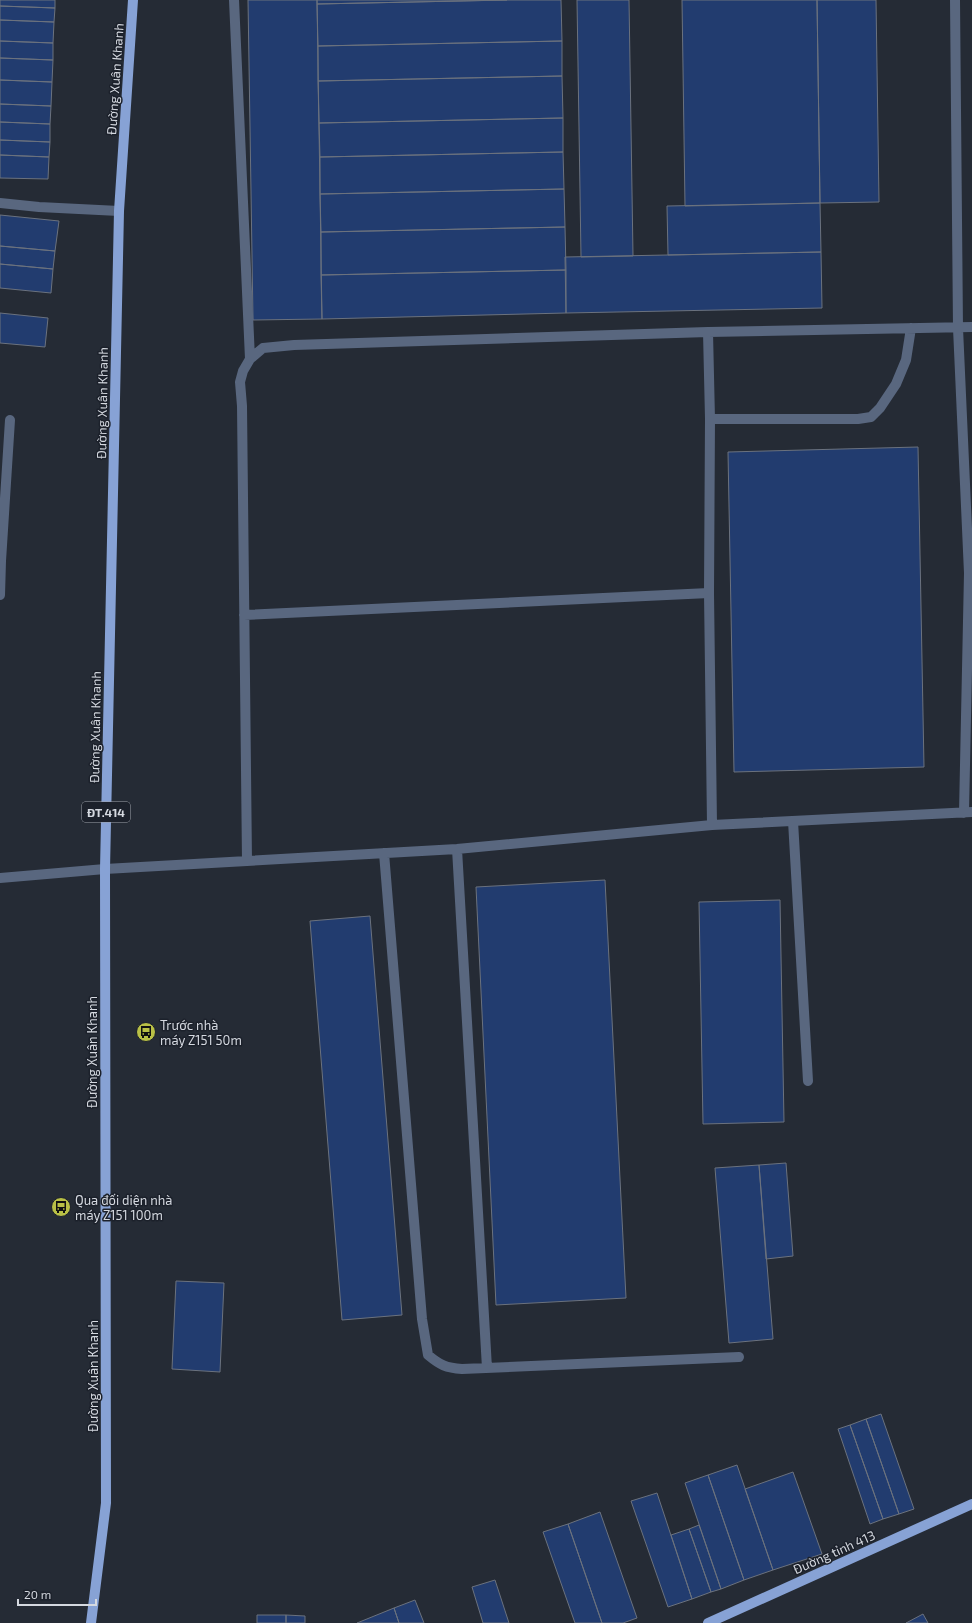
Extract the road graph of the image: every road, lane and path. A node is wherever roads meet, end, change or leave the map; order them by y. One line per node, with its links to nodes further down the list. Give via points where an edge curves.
1 (133, 0): 5 (main road, Đường Xuân Khanh / ĐT.414)
2 (234, 0): 10 (street)
3 (955, 0): 8 (street)
4 (0, 203): 5 (street)
5 (119, 211): 24 (main road, Đường Xuân Khanh / ĐT.414)
6 (972, 327): 8 (street)
7 (911, 328): 8 (street); 9 (street); 11 (street, via 906,360 896,384 871,417)
8 (958, 328): 14 (street)
9 (708, 332): 10 (street, via 294,345 263,348); 11 (street)
10 (250, 359): 17 (street, via 240,382)
11 (710, 419): 15 (street)
12 (10, 420): 13 (street)
13 (1, 561): 16 (street)
14 (971, 573): 18 (street)
15 (709, 593): 17 (street); 20 (street)
16 (0, 595)
17 (244, 615): 23 (street)
18 (968, 812): 19 (street)
19 (793, 821): 20 (street); 26 (street)
20 (712, 825): 21 (street)
21 (457, 849): 22 (street); 28 (street)
22 (384, 853): 23 (street); 28 (street, via 422,1319 428,1355 449,1368)
23 (247, 861): 24 (street)
24 (105, 869): 25 (street); 30 (main road, Đường Xuân Khanh / ĐT.414, via 106,1503)
25 (0, 878)
26 (808, 1080)
27 (739, 1357): 28 (street)
28 (487, 1368)
29 (972, 1504): 31 (main road, Đường tỉnh 413)
30 (91, 1623)
31 (708, 1623)

